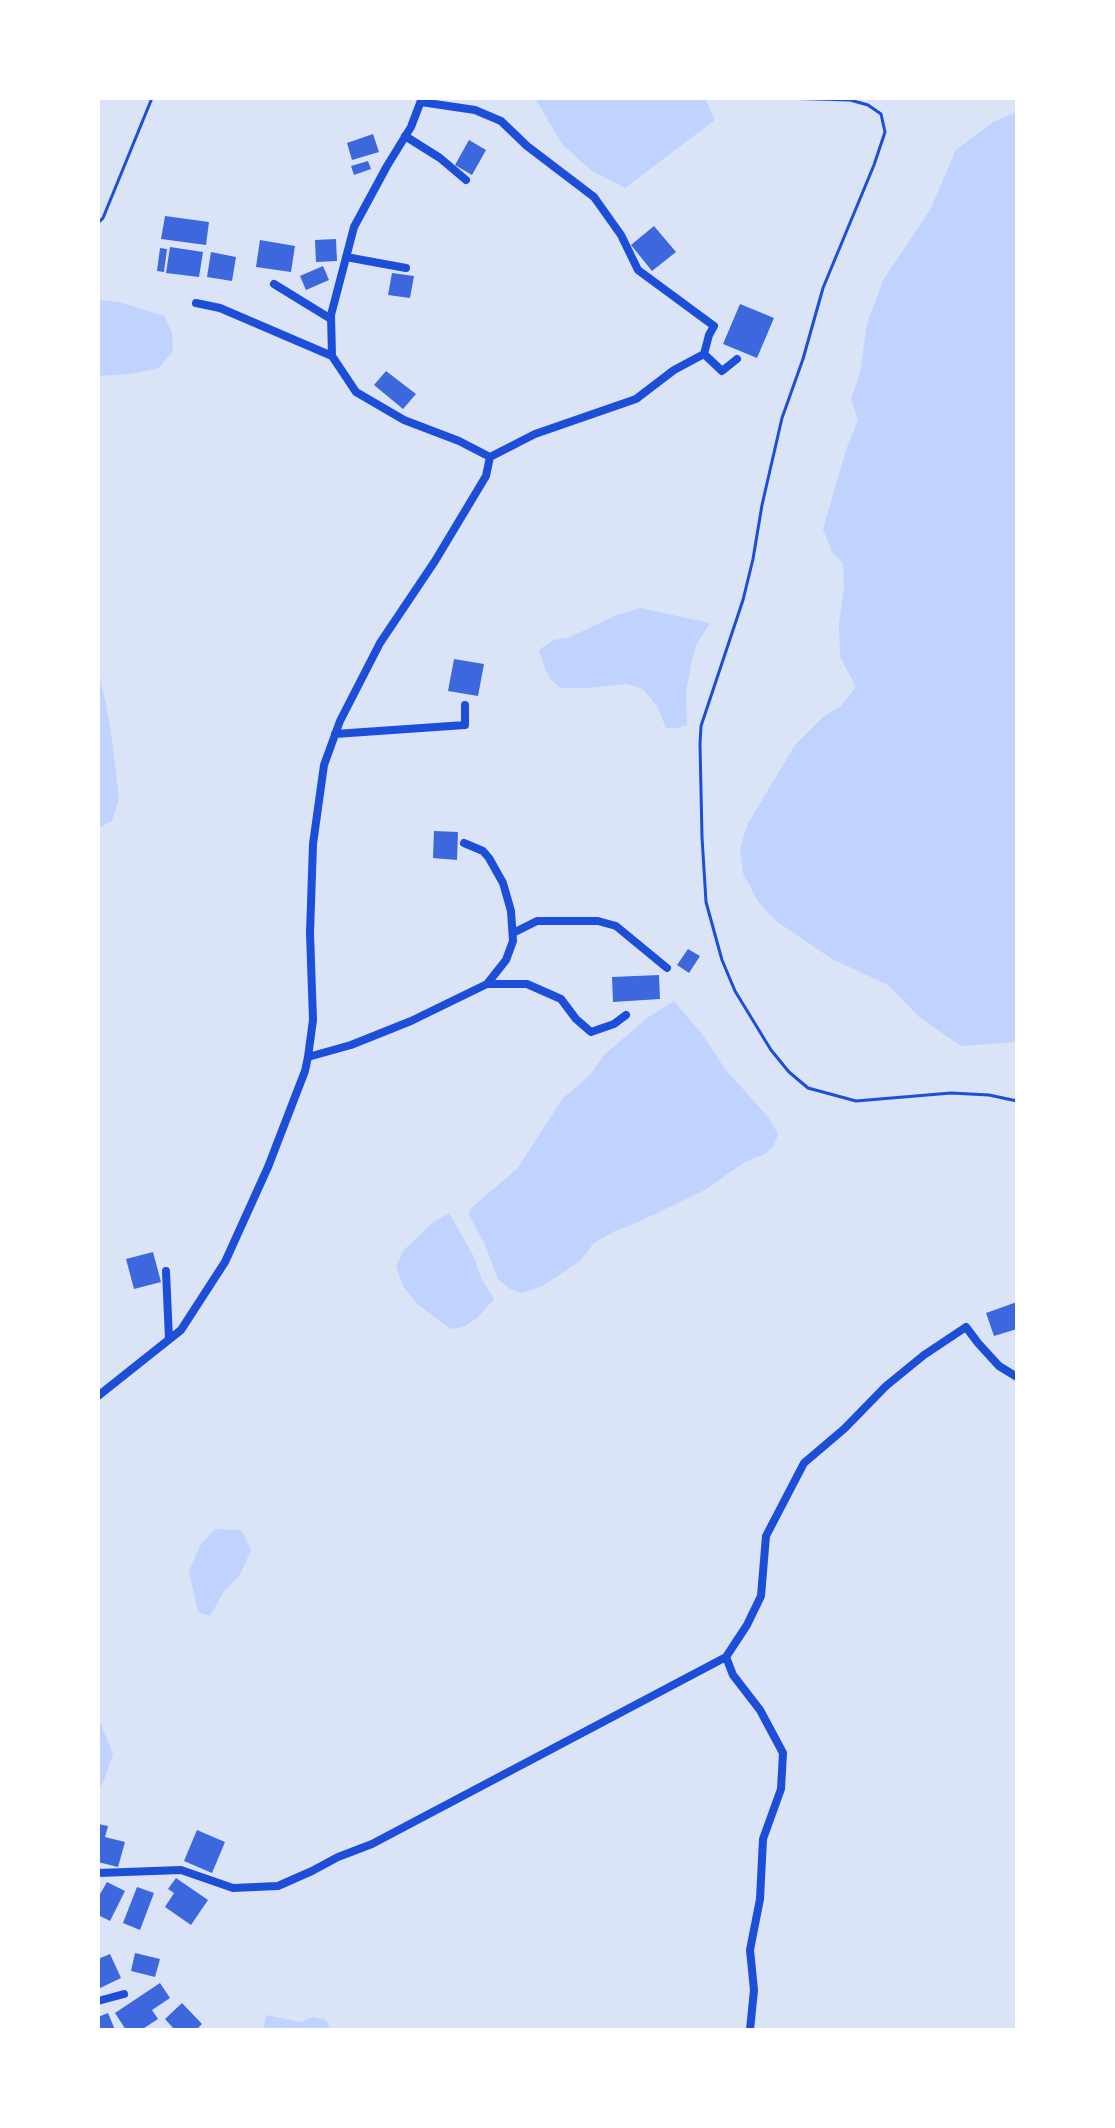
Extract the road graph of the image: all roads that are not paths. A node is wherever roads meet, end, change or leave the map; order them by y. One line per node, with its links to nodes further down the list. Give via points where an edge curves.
1 (422, 100): 2 (street); 9 (street, via 501,121 594,197 638,270 714,326)
2 (405, 136): 3 (street); 4 (street, via 354,227)
3 (466, 180)
4 (346, 257): 5 (street); 8 (street)
5 (406, 268)
6 (274, 284): 8 (street)
7 (196, 303): 10 (street, via 220,308)
8 (331, 319): 10 (street)
9 (704, 354): 11 (street, via 722,371); 12 (street, via 636,399 535,434)
10 (332, 356): 12 (street, via 356,392 404,420)
11 (737, 359)
12 (490, 457): 14 (street, via 486,476 380,643)
13 (465, 705): 14 (street, via 465,725)
14 (335, 734): 20 (street, via 324,765 313,844 313,1020)
15 (464, 843): 16 (street, via 483,851 503,883)
16 (513, 933): 17 (street, via 537,921 598,921 616,926); 18 (street, via 506,960)
17 (667, 968)
18 (487, 984): 19 (street, via 527,984 561,999 591,1032); 20 (street, via 411,1021)
19 (626, 1015)
20 (308, 1057): 22 (street, via 268,1167 225,1262 181,1330)
21 (166, 1271): 22 (street)
22 (169, 1339): 24 (street)
23 (1017, 1377): 25 (street, via 999,1366 966,1327 886,1386 804,1463 766,1536 761,1596)
24 (98, 1396)
25 (726, 1657): 26 (street, via 372,1844 278,1886 233,1888 181,1870); 29 (street, via 783,1753 781,1789 763,1839 750,1950)
26 (98, 1873)
27 (124, 1994): 28 (street)
28 (98, 2001)
29 (750, 2030)

